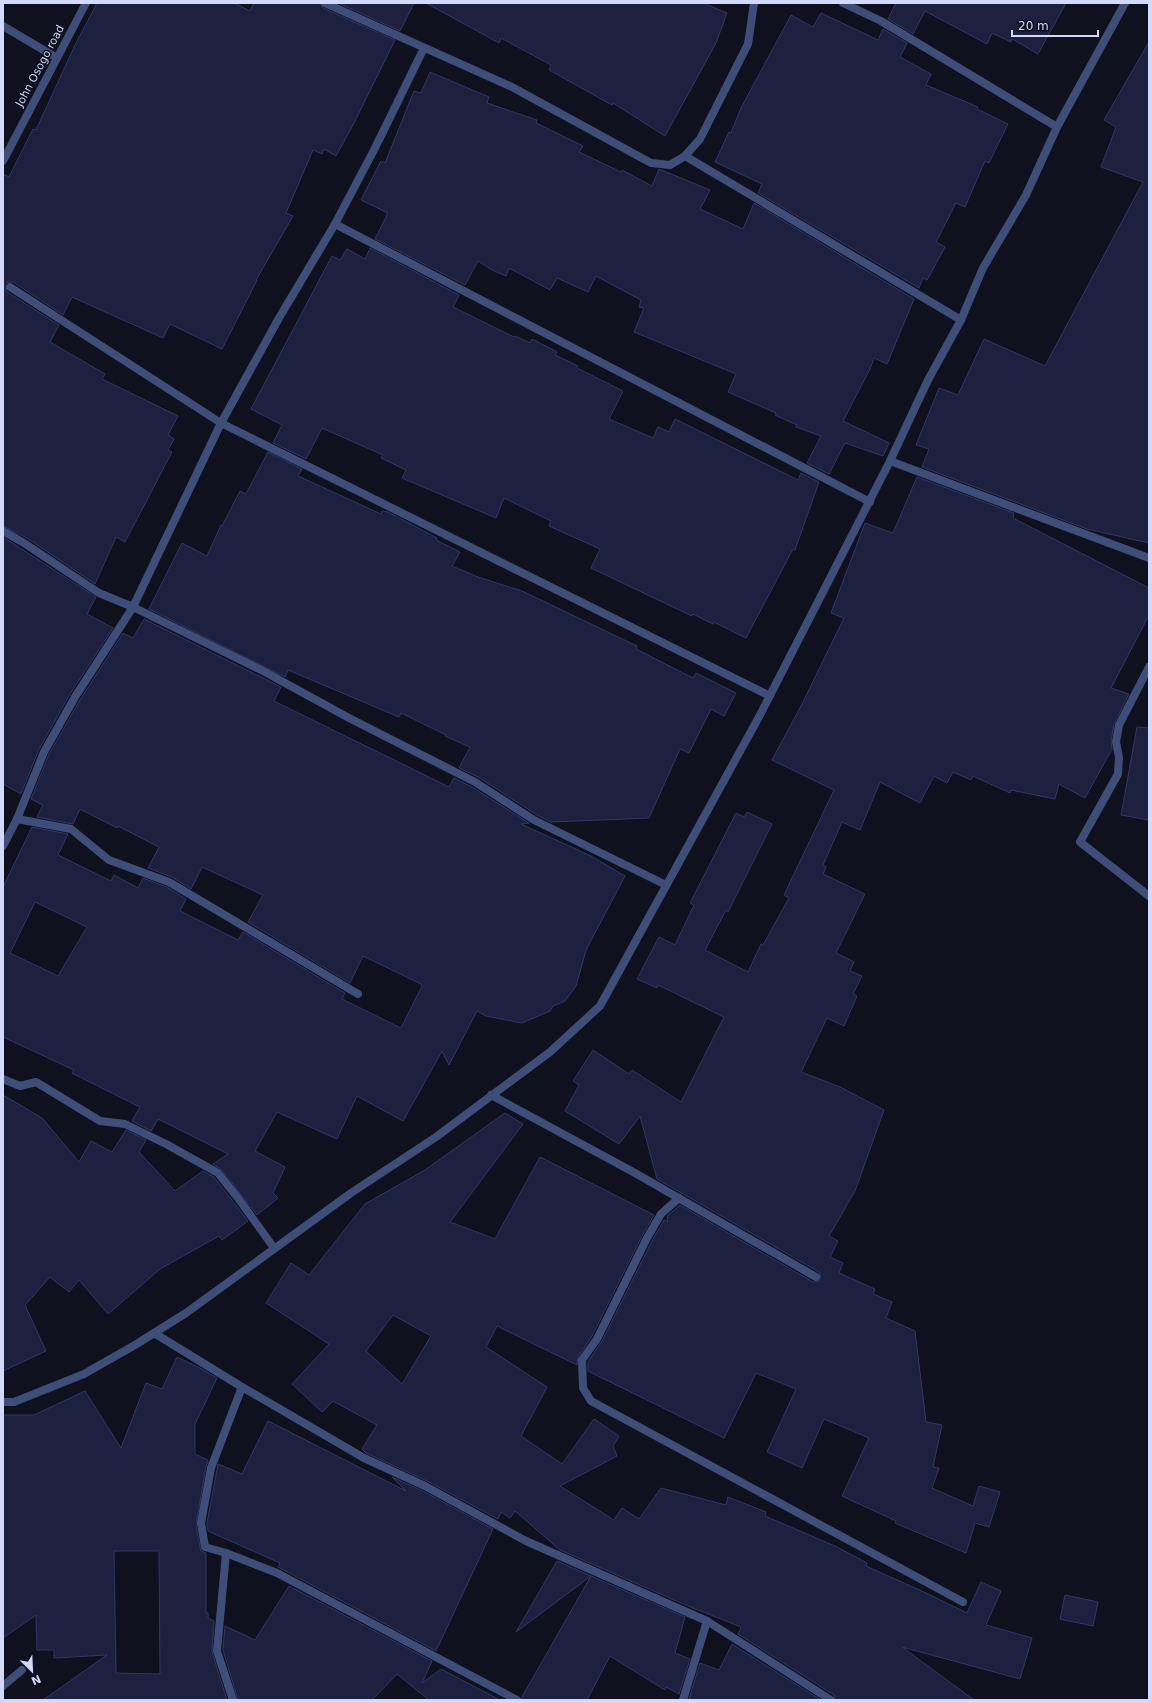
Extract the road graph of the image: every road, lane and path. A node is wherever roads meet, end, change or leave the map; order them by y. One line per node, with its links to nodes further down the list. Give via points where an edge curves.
1 (86, 3): 8 (street, John Osogo road)
2 (325, 3): 7 (street)
3 (754, 3): 10 (street, via 748,44 700,139)
4 (844, 3): 9 (street, via 881,21)
5 (1125, 3): 9 (street)
6 (3, 26): 8 (street)
7 (424, 48): 10 (street, via 512,87 651,163 670,165); 12 (street)
8 (56, 58): 11 (street, John Osogo road)
9 (1058, 127): 14 (street, via 1026,195 983,268)
10 (685, 156): 14 (street)
11 (3, 161)
12 (335, 224): 15 (street); 17 (street)
13 (10, 287): 15 (street)
14 (960, 320): 16 (street)
15 (221, 423): 20 (street); 22 (street)
16 (890, 461): 17 (street); 19 (street)
17 (870, 502): 22 (street)
18 (3, 531): 20 (street, via 99,593)
19 (1149, 558)
20 (133, 607): 23 (street, via 75,697 44,752); 25 (street, via 265,672 356,722 475,782 534,820)
21 (1149, 667): 26 (street, via 1119,725 1116,742 1119,757 1118,774 1080,842)
22 (770, 696): 25 (street)
23 (18, 819): 24 (street); 27 (street, via 71,829 109,860 169,882)
24 (3, 846)
25 (666, 885): 29 (street, via 600,1006 550,1052)
26 (1149, 896)
27 (358, 994)
28 (3, 1079): 31 (street, via 20,1086 36,1082 100,1121 125,1124 218,1173)
29 (491, 1096): 30 (street); 31 (street)
30 (678, 1198): 32 (street); 37 (street, via 661,1214 646,1238 597,1339 582,1360 583,1388 591,1402)
31 (274, 1248): 33 (street, via 186,1313)
32 (816, 1277)
33 (154, 1333): 34 (street); 35 (street, via 84,1374 14,1402)
34 (242, 1387): 36 (street, via 211,1468 201,1523 205,1547); 38 (street, via 364,1458 425,1486 526,1541)
35 (3, 1402)
36 (226, 1553): 41 (street, via 217,1651); 42 (street, via 278,1573)
37 (963, 1602)
38 (707, 1621): 43 (street); 44 (street)
39 (22, 1670): 40 (street)
40 (3, 1686)
41 (233, 1700)
42 (517, 1700)
43 (683, 1700)
44 (831, 1700)

